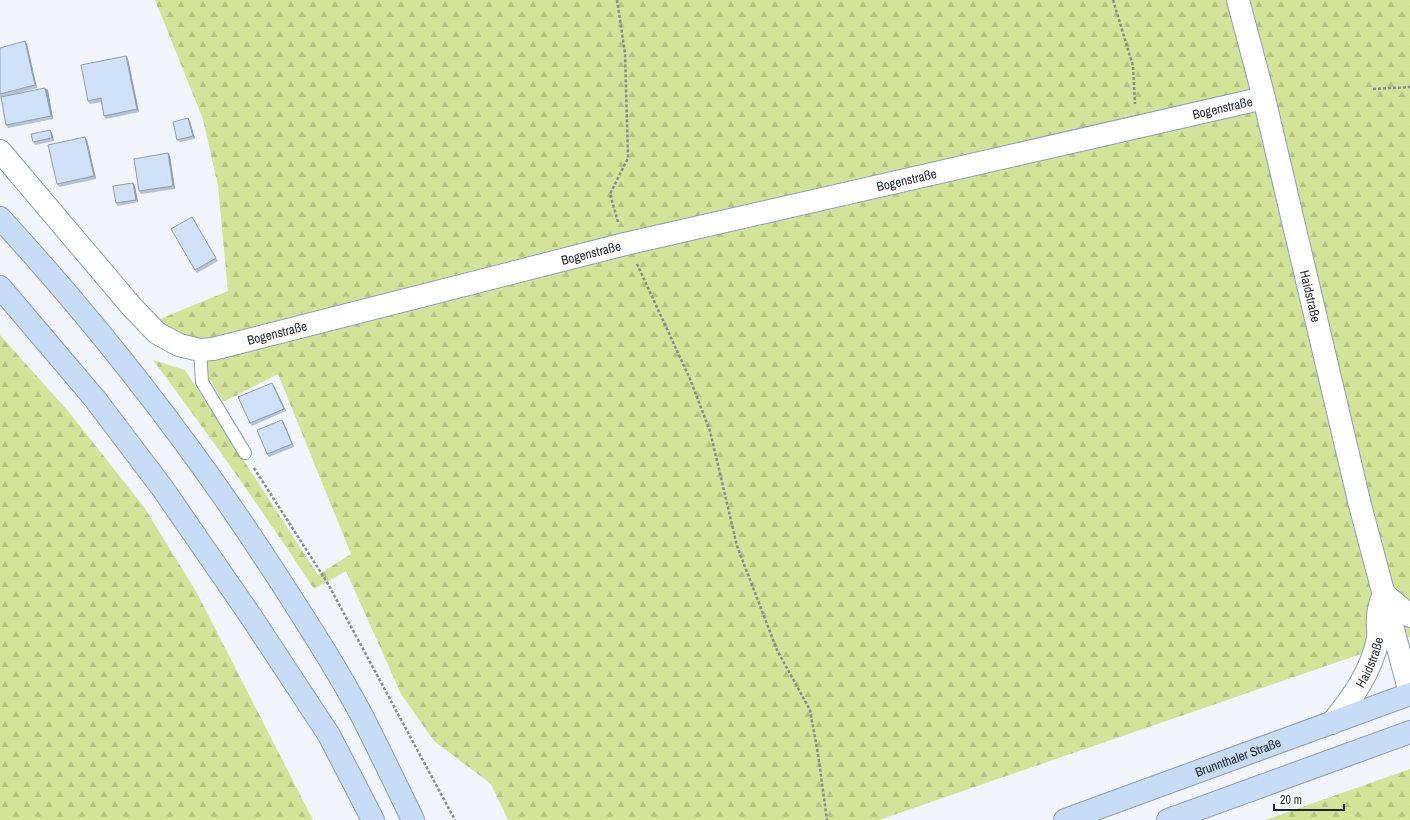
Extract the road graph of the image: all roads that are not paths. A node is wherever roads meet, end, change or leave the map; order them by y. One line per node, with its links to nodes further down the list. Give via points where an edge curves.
1 (1238, 0): 2 (street, Haidstraße)
2 (1264, 98): 6 (street, Bogenstraße, via 625,244 214,349); 8 (street, Haidstraße)
3 (0, 151): 6 (street, Bogenstraße, via 132,307 158,333 179,345)
4 (0, 218): 14 (main road, via 49,271 126,366 206,470 248,530 319,641 360,713)
5 (0, 288): 13 (main road, via 95,399 163,489 329,735)
6 (200, 350): 7 (lane, via 202,382)
7 (245, 453)
8 (1383, 592): 9 (street); 10 (street, Haidstraße); 11 (street, Haidstraße, via 1378,616 1378,638 1370,667 1349,702)
9 (1410, 616)
10 (1410, 693): 11 (main road, Brunnthaler Straße)
11 (1332, 723): 15 (main road, Brunnthaler Straße)
12 (1410, 732): 16 (main road)
13 (373, 820)
14 (413, 820)
15 (1065, 820)
16 (1168, 820)

